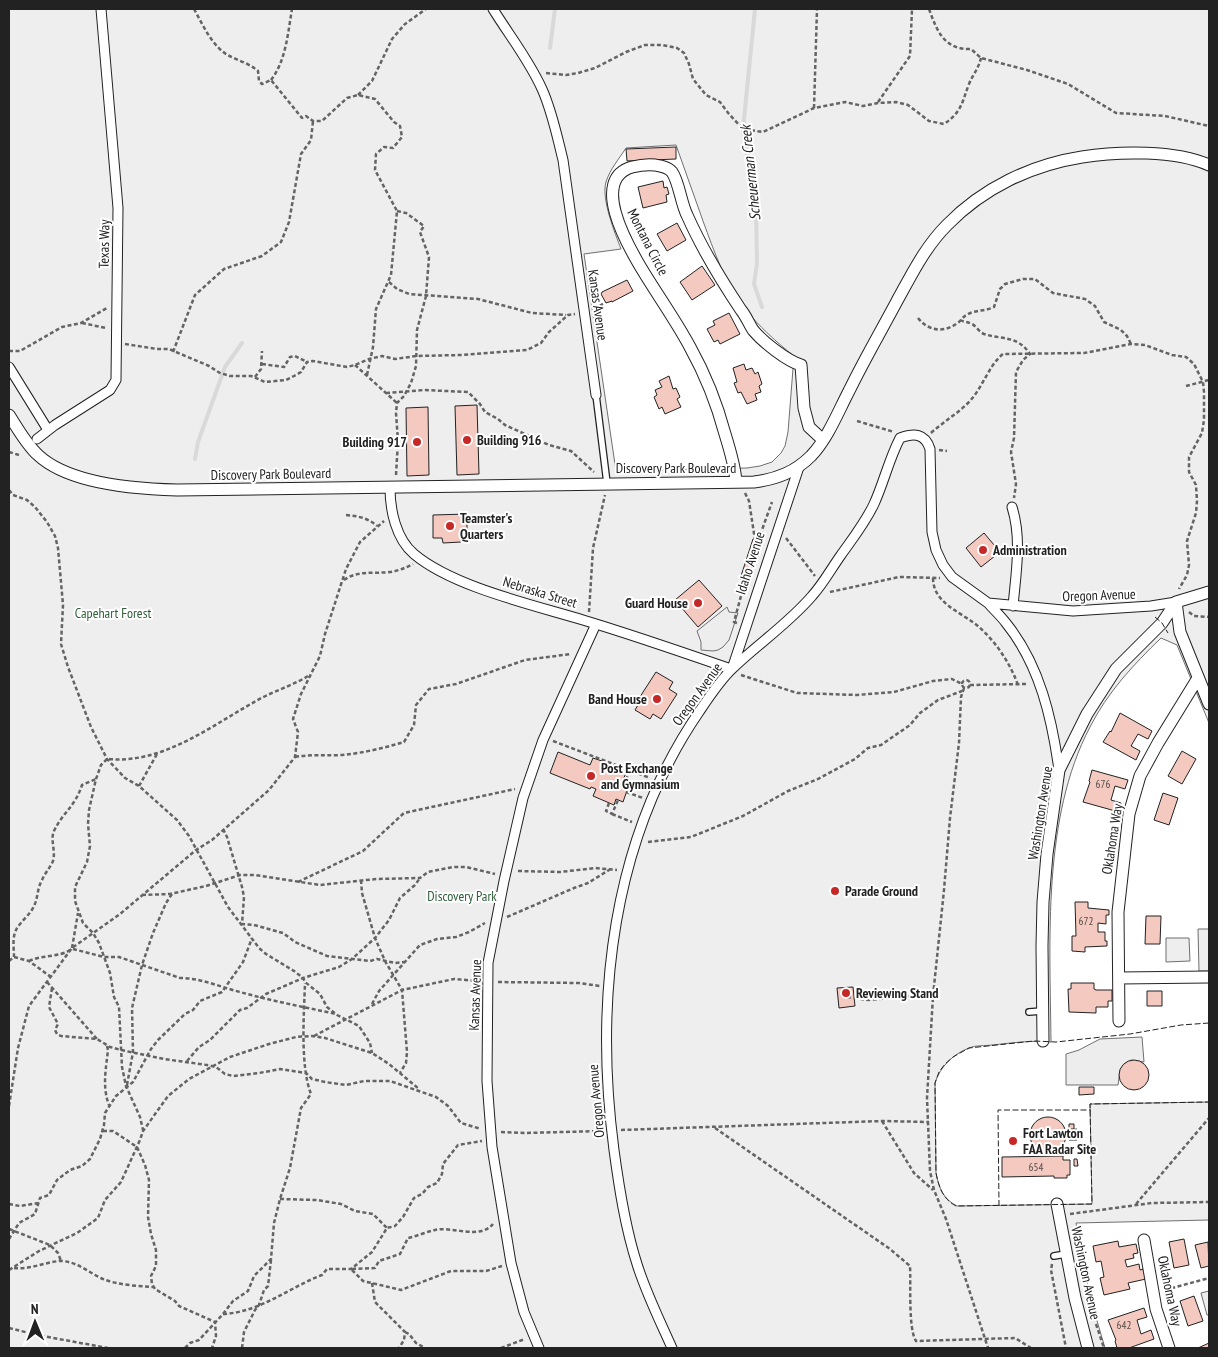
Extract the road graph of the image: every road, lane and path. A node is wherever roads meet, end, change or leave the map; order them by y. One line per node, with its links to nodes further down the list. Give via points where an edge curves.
1 (101, 9): 21 (street, Texas Way, via 118,208)
2 (194, 9): 11 (path, via 214,43 225,53 258,71 262,84)
3 (292, 9): 11 (path, via 282,57)
4 (426, 9): 12 (path, via 405,24 392,39 372,81)
5 (492, 9): 10 (street, Kansas Avenue)
6 (817, 9): 14 (path)
7 (912, 9): 13 (path, via 910,56)
8 (929, 9): 9 (path, via 946,43 959,49 970,49)
9 (981, 58): 13 (path, via 963,104 944,124 930,121 908,105); 16 (path, via 1068,84 1116,113 1165,116)
10 (532, 71): 14 (path, via 578,73 645,45 662,45 684,53 693,79 743,128 763,132); 47 (street, Kansas Avenue, via 542,89 563,160)
11 (271, 80): 15 (path, via 302,118 306,116)
12 (358, 95): 15 (path, via 347,98 322,121); 18 (path, via 375,98 400,126 402,137 397,144 393,148 384,147 376,154 376,170)
13 (878, 103): 14 (path, via 863,106 845,102)
14 (814, 108)
15 (313, 121): 32 (path, via 311,140 301,154 289,222 282,242 262,256 224,269 195,295)
16 (1209, 126)
17 (1209, 165): 55 (street, Discovery Park Boulevard, via 1176,156 1095,154 1027,171 970,204 922,255)
18 (397, 211): 19 (path); 20 (path, via 406,213 424,226 420,232 429,257)
19 (389, 282): 20 (path, via 409,294); 35 (path, via 376,309)
20 (426, 296): 23 (path, via 478,299 532,313); 34 (path, via 417,330)
21 (117, 303): 26 (path); 27 (street, Texas Way)
22 (578, 314): 23 (path)
23 (568, 315): 34 (path, via 541,343 527,350)
24 (918, 318): 25 (path, via 923,325 937,330 948,329)
25 (960, 320): 29 (path, via 973,312 994,307 1004,284 1035,279 1053,293 1085,299 1104,322 1121,330); 33 (path, via 972,324 982,333 1013,339)
26 (81, 323): 27 (path); 30 (path, via 62,327 20,351)
27 (117, 330): 28 (street, Texas Way)
28 (116, 343): 32 (path); 51 (street, Texas Way, via 116,380 110,390)
29 (1131, 344): 33 (path, via 1084,353); 43 (path, via 1186,357 1194,364)
30 (9, 351)
31 (262, 351): 37 (path)
32 (173, 352): 41 (path, via 220,373)
33 (1030, 354): 53 (path, via 1002,354 994,361 968,404); 68 (path, via 1016,372 1011,452 1016,484)
34 (416, 356): 35 (path); 45 (path, via 416,366)
35 (369, 359): 38 (path); 40 (path)
36 (307, 362): 37 (path, via 295,356 290,357 284,367); 38 (path); 41 (path, via 301,372 286,380 265,382)
37 (262, 364): 41 (path)
38 (355, 365): 40 (path)
39 (9, 367): 51 (street)
40 (367, 375): 46 (path)
41 (255, 377)
42 (1209, 380): 43 (path)
43 (1203, 382): 44 (path); 80 (path, via 1202,433 1189,457 1190,472 1196,485 1196,513 1186,541 1187,575)
44 (1186, 386)
45 (406, 391): 46 (path); 48 (path); 61 (path, via 468,392 485,412 504,425 549,446 571,451)
46 (386, 393): 48 (path)
47 (596, 395): 63 (lane, Kansas Avenue)
48 (397, 403): 64 (path, via 398,441)
49 (9, 415): 64 (street, Discovery Park Boulevard, via 29,446 50,464 73,474 125,486 177,490)
50 (857, 421): 52 (path)
51 (48, 430): 54 (street, Texas Way)
52 (893, 432)
53 (926, 439): 74 (street, Oregon Avenue, via 931,456 932,532 936,550); 78 (street, Oregon Avenue, via 910,434 900,438 873,506)
54 (37, 440)
55 (823, 440): 60 (street, Discovery Park Boulevard); 62 (street, Montana Circle, via 809,428 804,408 802,365 786,358 754,330 708,258 688,218 670,170 644,164 623,171 616,180 613,194 621,229 707,383 722,422)
56 (940, 450): 57 (path)
57 (947, 451)
58 (9, 452): 59 (path)
59 (19, 455)
60 (799, 466): 62 (street, Discovery Park Boulevard, via 768,480); 72 (street, Idaho Avenue)
61 (594, 472)
62 (736, 482): 63 (street, Discovery Park Boulevard)
63 (607, 483): 64 (street, Discovery Park Boulevard); 84 (path, via 593,548)
64 (393, 487): 69 (street, Nebraska Street, via 390,502)
65 (9, 490): 99 (path, via 35,507 55,536 63,605 61,644 91,727)
66 (744, 492): 67 (path, via 749,501 756,540)
67 (772, 502)
68 (1012, 507): 82 (street, via 1018,544)
69 (393, 514): 71 (path); 73 (street, Nebraska Street, via 402,539)
70 (346, 515): 71 (path, via 363,518)
71 (377, 526): 76 (path, via 360,542)
72 (778, 527): 78 (path); 87 (street, Idaho Avenue)
73 (420, 557): 76 (path, via 403,569 351,575); 84 (street, Nebraska Street, via 447,575)
74 (952, 577): 75 (path); 81 (street, Oregon Avenue)
75 (933, 578): 78 (path, via 899,577); 93 (path, via 937,594 951,609 978,626 996,645 1011,666)
76 (342, 581): 88 (path, via 320,656)
77 (746, 581): 85 (path)
78 (823, 589): 87 (street, Oregon Avenue)
79 (1209, 592): 80 (street)
80 (1176, 602): 82 (street, Oregon Avenue, via 1081,611); 83 (path, via 1194,616); 89 (street, via 1180,632); 101 (street, Washington Avenue, via 1162,623 1116,669 1087,714)
81 (988, 603): 82 (street, Oregon Avenue); 91 (street, via 1021,644)
82 (1012, 606)
83 (1209, 617)
84 (592, 622): 86 (street, Kansas Avenue); 87 (street, Nebraska Street)
85 (735, 622)
86 (582, 653): 98 (path, via 525,660 429,690 416,705 414,725 404,742 341,755); 106 (street, Kansas Avenue, via 543,740)
87 (732, 669): 90 (path, via 740,675 797,693 857,695 894,692 933,681 952,680); 116 (street, Oregon Avenue, via 699,711 669,760)
88 (310, 675): 97 (path, via 256,701 216,726); 98 (path, via 293,718 298,732)
89 (1198, 678): 95 (street); 143 (street, Oklahoma Way, via 1146,765 1132,799 1118,899)
90 (962, 684): 92 (path, via 966,680); 94 (path)
91 (1040, 684): 93 (path); 101 (street, via 1052,724)
92 (970, 685): 93 (path); 94 (path)
93 (1018, 685)
94 (964, 689): 116 (path, via 938,700 881,745 868,748 855,759 743,816 691,837); 152 (path)
95 (1209, 704)
96 (555, 741): 100 (path)
97 (157, 753): 99 (path, via 132,759); 105 (path)
98 (294, 757): 115 (path, via 269,790)
99 (107, 759): 102 (path); 105 (path, via 125,778)
100 (630, 770): 103 (path); 104 (path, via 650,778)
101 (1059, 770): 156 (street, Washington Avenue, via 1043,902)
102 (96, 779): 127 (path, via 89,810 87,862 75,888); 133 (path, via 82,785 78,798 52,833 55,855 42,879 34,905 16,930)
103 (626, 780)
104 (648, 785)
105 (138, 786): 117 (path, via 177,820)
106 (525, 791): 119 (street, Kansas Avenue); 123 (path, via 515,789 404,813 363,850)
107 (626, 792): 109 (path)
108 (645, 792): 109 (path)
109 (642, 798): 111 (path)
110 (618, 800): 113 (path)
111 (648, 800)
112 (609, 803): 113 (path, via 606,811)
113 (612, 814): 114 (path)
114 (633, 822)
115 (223, 829): 117 (path); 120 (path)
116 (636, 842): 118 (street, Oregon Avenue)
117 (196, 850): 124 (path); 125 (path)
118 (627, 871): 119 (path, via 595,868); 148 (street, Oregon Avenue, via 620,899)
119 (505, 874): 121 (path, via 466,866 428,872); 147 (street, Kansas Avenue, via 488,962)
120 (240, 876): 123 (path, via 255,875); 124 (path); 128 (path, via 244,897)
121 (420, 878): 122 (path); 131 (path, via 400,898)
122 (361, 880): 123 (path, via 332,885); 131 (path)
123 (296, 882)
124 (214, 884): 126 (path); 128 (path)
125 (142, 894): 126 (path); 129 (path)
126 (172, 894): 140 (path, via 152,933)
127 (78, 912): 129 (path); 132 (path)
128 (242, 924): 130 (path); 135 (path, via 283,933 327,956)
129 (92, 933): 132 (path); 134 (path)
130 (252, 938): 142 (path, via 266,954); 150 (path, via 243,962)
131 (375, 938): 135 (path); 138 (path)
132 (72, 948): 134 (path); 137 (path, via 64,954); 141 (path)
133 (14, 957): 136 (path); 137 (path)
134 (104, 957): 140 (path, via 119,957); 166 (path, via 119,1007)
135 (352, 959): 138 (path); 142 (path)
136 (9, 960)
137 (29, 960): 141 (path)
138 (385, 961): 139 (path); 151 (path)
139 (404, 962)
140 (142, 965): 150 (path); 167 (path, via 132,1008)
141 (51, 977): 145 (path)
142 (302, 978): 146 (path); 153 (path)
143 (1119, 978): 144 (street); 160 (street, Oklahoma Way)
144 (1209, 978)
145 (47, 982): 149 (path); 176 (path, via 30,1006 18,1048)
146 (305, 982): 155 (path); 158 (path)
147 (488, 982): 148 (path); 151 (path, via 454,979); 185 (street, Kansas Avenue, via 487,1081)
148 (609, 987): 182 (street, Oregon Avenue, via 607,1061)
149 (52, 988): 163 (path); 163 (path, via 49,1007 58,1024 57,1034)
150 (224, 988): 153 (path); 169 (path, via 185,1014 158,1040)
151 (402, 990): 159 (path); 173 (path, via 407,1052)
152 (933, 996): 154 (path, via 868,1000); 180 (path, via 927,1098)
153 (261, 997): 155 (path); 170 (path, via 240,1010)
154 (846, 997)
155 (304, 1008): 158 (path); 162 (path)
156 (1042, 1011): 157 (lane); 164 (street, Washington Avenue)
157 (1029, 1012)
158 (337, 1015): 159 (path)
159 (344, 1018): 161 (path); 168 (path, via 359,1026 370,1043)
160 (1119, 1021)
161 (312, 1036): 162 (path); 168 (path)
162 (304, 1037): 171 (path, via 269,1044); 172 (path)
163 (97, 1039): 165 (path)
164 (1042, 1041)
165 (106, 1045): 166 (path); 177 (path, via 105,1087)
166 (120, 1050): 167 (path); 174 (path)
167 (133, 1052): 169 (path); 174 (path)
168 (372, 1053): 173 (path)
169 (148, 1055): 170 (path); 174 (path, via 133,1082)
170 (187, 1061): 171 (path)
171 (213, 1066): 172 (path, via 232,1076 280,1069); 184 (path, via 173,1090)
172 (306, 1073): 175 (path, via 312,1079 325,1082 357,1084 390,1080); 188 (path, via 311,1094 301,1108 290,1168)
173 (400, 1074): 175 (path)
174 (126, 1086): 177 (path); 184 (path)
175 (422, 1091): 185 (path, via 448,1106 462,1123)
176 (9, 1106)
177 (109, 1106): 183 (path)
178 (1209, 1118): 192 (path)
179 (882, 1121): 180 (path); 181 (path); 187 (path, via 914,1173)
180 (929, 1122): 187 (path)
181 (714, 1127): 182 (path); 220 (path, via 910,1266 912,1326 916,1342)
182 (612, 1130): 185 (path); 229 (street, Oregon Avenue, via 637,1264)
183 (103, 1131): 186 (path, via 113,1131); 190 (path, via 90,1159 57,1180)
184 (143, 1131): 186 (path)
185 (492, 1136): 194 (street, Kansas Avenue); 195 (path, via 458,1145 443,1164 437,1182 414,1198 395,1226)
186 (137, 1147): 200 (path, via 121,1182 105,1200 98,1218); 211 (path, via 150,1180 148,1217 156,1250 156,1266 151,1276)
187 (934, 1190): 220 (path)
188 (280, 1199): 195 (path, via 341,1204 355,1211 373,1214); 203 (path)
189 (1209, 1202): 192 (path)
190 (39, 1203): 191 (path); 197 (path, via 35,1214 19,1223)
191 (9, 1204)
192 (1135, 1205): 193 (path)
193 (1058, 1210): 201 (street, Washington Avenue)
194 (503, 1216): 205 (street, Kansas Avenue); 207 (path, via 481,1231 435,1230 408,1238 400,1254 378,1261 375,1268)
195 (387, 1228): 207 (path, via 372,1252)
196 (9, 1229): 197 (path)
197 (15, 1232): 198 (path); 200 (path)
198 (9, 1239)
199 (1144, 1240): 212 (street, Oklahoma Way)
200 (50, 1246): 204 (path); 206 (path)
201 (1066, 1254): 202 (lane); 233 (street, Washington Avenue)
202 (1054, 1256): 232 (path, via 1051,1270)
203 (271, 1259): 213 (path, via 268,1286); 214 (path, via 254,1276 248,1291 233,1301)
204 (61, 1261): 206 (path, via 24,1269); 211 (path, via 115,1282)
205 (511, 1263): 210 (path, via 486,1271 451,1271 401,1290); 219 (street, Kansas Avenue)
206 (13, 1268): 208 (path)
207 (351, 1269): 210 (path, via 363,1281); 213 (path, via 327,1269 322,1275)
208 (9, 1270)
209 (1209, 1278): 212 (path)
210 (372, 1284): 218 (path, via 375,1302)
211 (153, 1287): 216 (path, via 178,1306)
212 (1154, 1294): 235 (street, Oklahoma Way)
213 (257, 1307): 214 (path); 224 (path, via 244,1332)
214 (223, 1314): 216 (path)
215 (1093, 1317): 234 (path)
216 (215, 1322): 222 (path, via 199,1340); 223 (path, via 216,1336)
217 (9, 1328): 221 (path)
218 (405, 1332): 225 (path); 226 (path)
219 (534, 1337): 227 (path); 228 (street, Kansas Avenue)
220 (985, 1339): 230 (path); 231 (path, via 1016,1338)
221 (108, 1348)
222 (185, 1348)
223 (212, 1348)
224 (242, 1348)
225 (399, 1348)
226 (425, 1348)
227 (501, 1348)
228 (539, 1348)
229 (672, 1348)
230 (988, 1348)
231 (1031, 1348)
232 (1066, 1348)
233 (1088, 1348)
234 (1104, 1348)
235 (1170, 1348)

